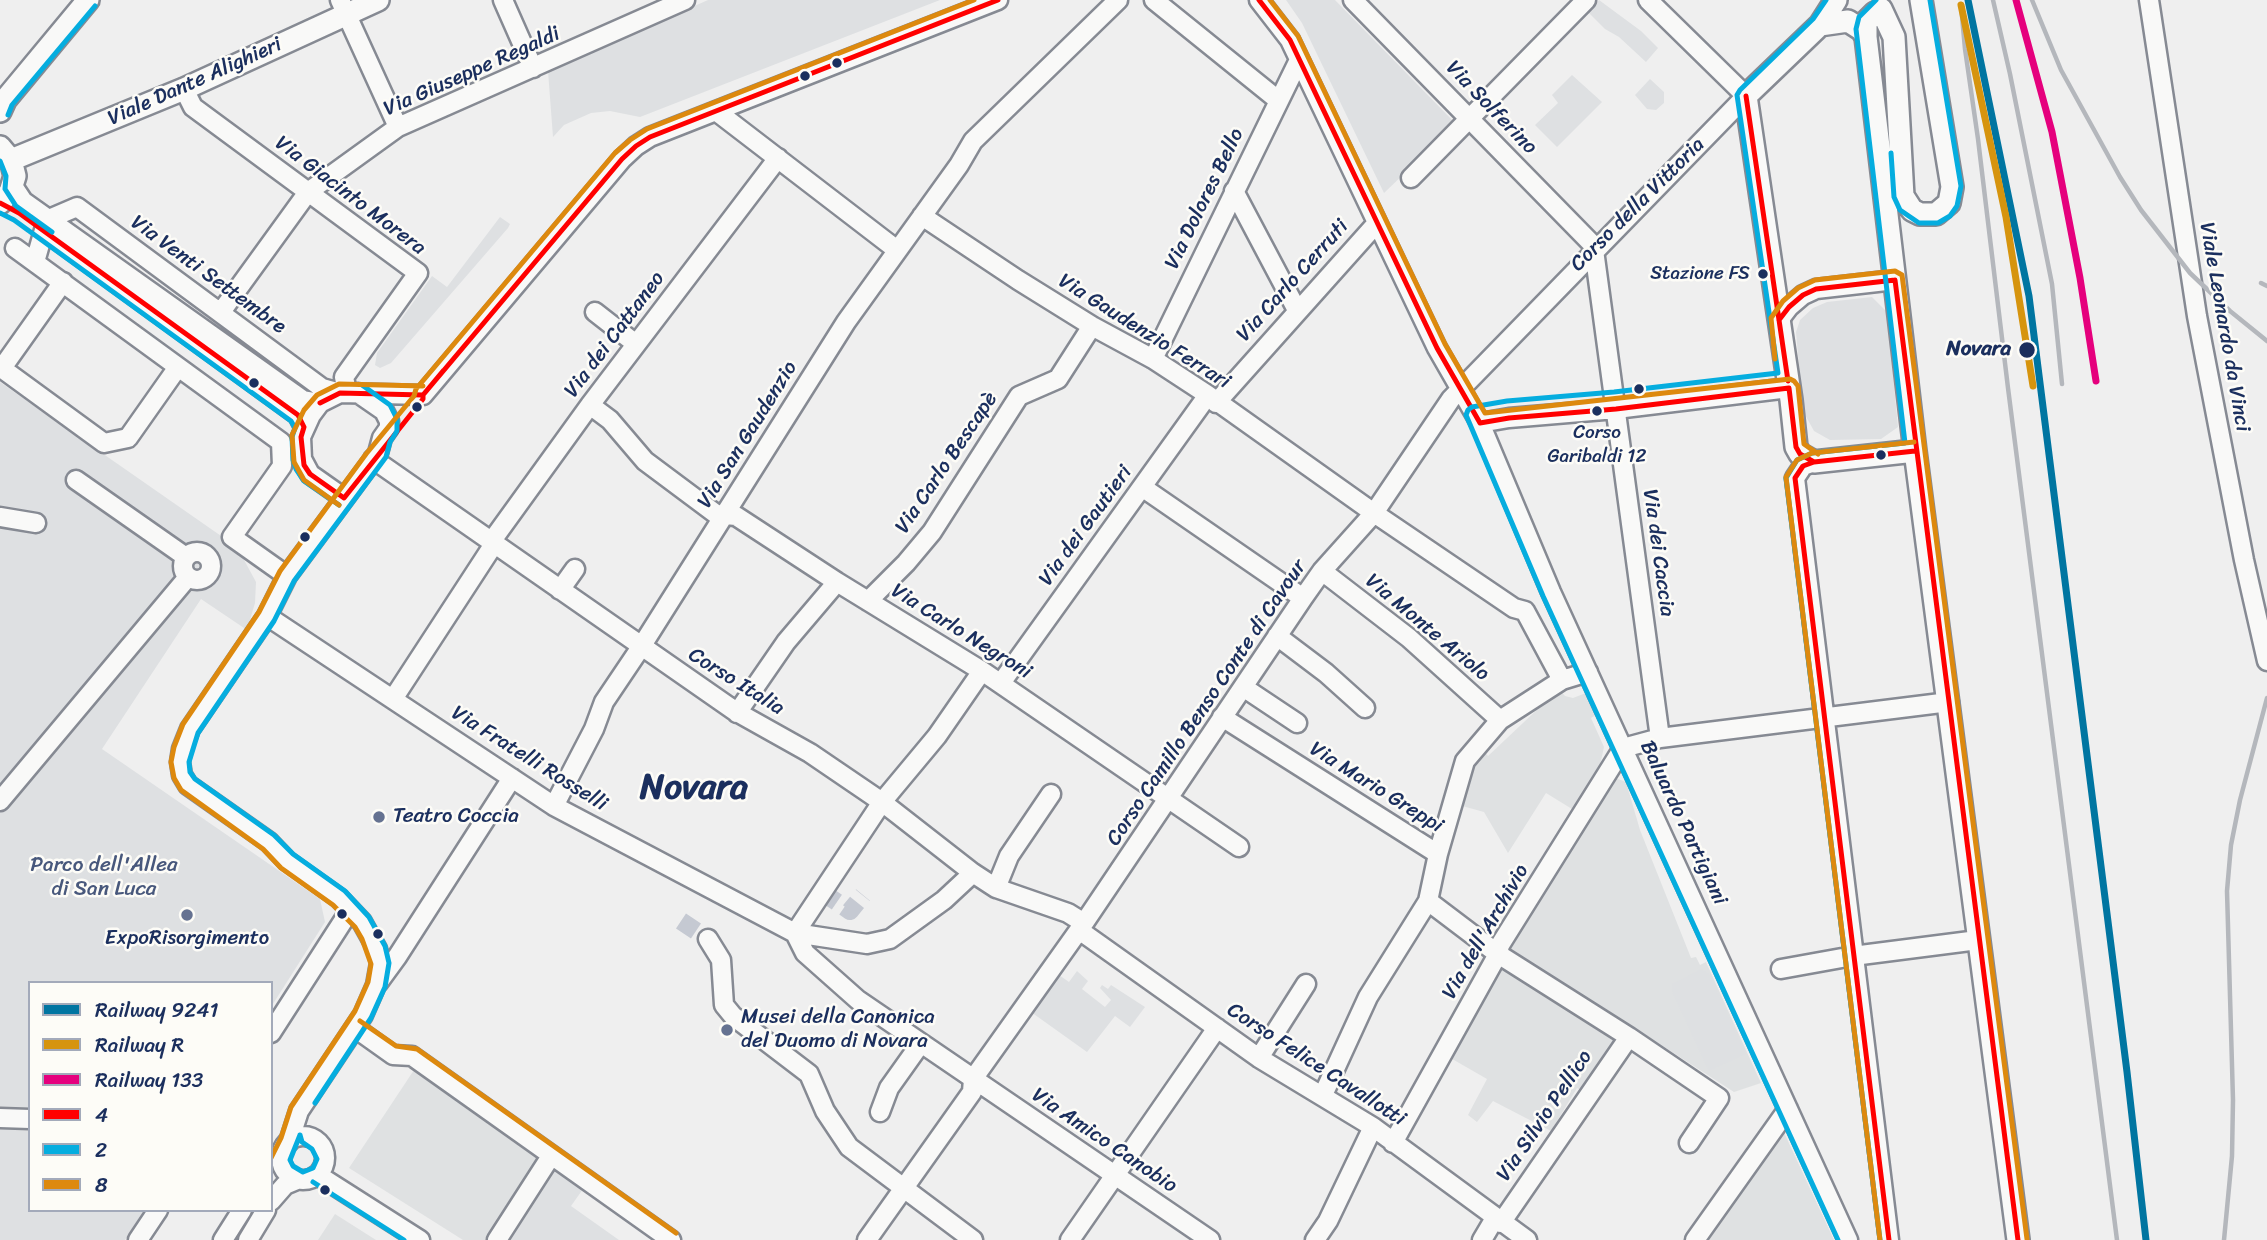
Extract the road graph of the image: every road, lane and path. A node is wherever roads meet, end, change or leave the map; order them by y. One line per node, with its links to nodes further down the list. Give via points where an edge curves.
1 (88, 0): 25 (main road)
2 (378, 0): 16 (main road, Viale Dante Alighieri)
3 (503, 0): 21 (street)
4 (998, 0): 26 (street)
5 (1118, 0): 36 (street, Via San Gaudenzio, via 973,141)
6 (1154, 0): 24 (street)
7 (1259, 0): 20 (street, Baluardo Partigiani, via 1290,40)
8 (1354, 0): 27 (street, Via Solferino)
9 (1586, 0): 27 (street)
10 (1648, 0): 23 (street)
11 (1836, 0): 18 (main road, Corso della Vittoria)
12 (1845, 0): 17 (main road, via 1861,14)
13 (1921, 0): 17 (main road, via 1952,187 1949,203 1936,214 1920,214 1903,196 1894,37)
14 (2150, 0): 88 (street, Viale Leonardo da Vinci, via 2196,316)
15 (673, 2): 21 (street, Via Giuseppe Regaldi)
16 (343, 7): 22 (main road, Viale Dante Alighieri); 28 (street)
17 (1881, 8): 19 (main road, via 1866,22)
18 (1820, 25): 19 (main road, via 1848,21); 23 (main road, Corso della Vittoria)
19 (1866, 37): 43 (main road)
20 (1299, 60): 24 (street, Via Dolores Bello); 38 (street, Baluardo Partigiani)
21 (533, 68): 28 (street, Via Giuseppe Regaldi)
22 (184, 89): 29 (main road, Viale Dante Alighieri); 34 (street, Via Giacinto Morera, via 193,107)
23 (1746, 96): 40 (street, Corso della Vittoria); 48 (main road)
24 (1278, 100): 33 (street, Via Dolores Bello)
25 (0, 111)
26 (716, 111): 30 (street); 56 (street, via 650,137 622,159 423,395)
27 (1470, 120): 31 (street); 40 (street, Via Solferino)
28 (398, 127): 34 (street, Via Giuseppe Regaldi)
29 (6, 153): 32 (main road, via 15,176)
30 (778, 158): 41 (street); 50 (street, Via dei Cattaneo)
31 (1411, 178)
32 (13, 186): 35 (main road); 37 (street)
33 (1234, 191): 45 (street); 51 (street, Via Dolores Bello)
34 (308, 192): 46 (street, Via Giuseppe Regaldi); 56 (street, Via Giacinto Morera, via 418,273 344,377)
35 (0, 203): 37 (street)
36 (922, 216): 41 (street, Via San Gaudenzio); 49 (street, Via Gaudenzio Ferrari)
37 (47, 225): 42 (street); 46 (street, Via Venti Settembre, via 77,207); 58 (street, via 303,400); 62 (street, via 298,415)
38 (1374, 226): 45 (street, Via Carlo Cerruti); 54 (street, Baluardo Partigiani)
39 (15, 248): 42 (street)
40 (1595, 249): 54 (street, Corso della Vittoria); 60 (street, Via dei Caccia)
41 (897, 250): 70 (street, Via San Gaudenzio)
42 (35, 262): 44 (street)
43 (1895, 280): 48 (street, via 1816,289 1803,295); 63 (main road)
44 (63, 282): 52 (street); 53 (street)
45 (1297, 310): 57 (street, Via Carlo Cerruti)
46 (220, 312): 56 (street, Via Venti Settembre, via 322,388)
47 (595, 312): 50 (street)
48 (1779, 320): 55 (main road)
49 (1084, 321): 51 (street, Via Gaudenzio Ferrari); 83 (street, Via Carlo Bescapè, via 1058,379 1019,396 932,533)
50 (636, 344): 59 (street, Via dei Cattaneo)
51 (1153, 359): 57 (street, Via Gaudenzio Ferrari)
52 (178, 367): 53 (street, via 128,438 104,443); 77 (street, via 281,446 282,466 232,537)
53 (1, 368)
54 (1459, 388): 61 (street, Baluardo Partigiani); 69 (street, Corso della Vittoria)
55 (1789, 388): 60 (street); 65 (main road, via 1796,447)
56 (352, 392): 58 (street); 64 (street, via 384,411 389,421)
57 (1212, 399): 67 (street, Via dei Gautieri); 69 (street, Via Gaudenzio Ferrari)
58 (320, 403): 62 (street)
59 (590, 405): 70 (street, Via Carlo Negroni, via 610,420 645,461); 73 (street, Via dei Cattaneo)
60 (1616, 409): 61 (street); 102 (street, Via dei Caccia)
61 (1480, 423): 81 (street, Baluardo Partigiani)
62 (304, 427): 68 (street, via 304,465)
63 (1915, 451): 65 (main road); 95 (main road)
64 (373, 459): 68 (street); 73 (street, Corso Italia)
65 (1814, 462): 99 (street, via 1795,478)
66 (76, 480): 74 (street)
67 (1142, 487): 82 (street); 92 (street, Via dei Gautieri)
68 (344, 498): 77 (street)
69 (1374, 513): 76 (street, Corso Camillo Benso Conte di Cavour); 84 (street, Via Gaudenzio Ferrari)
70 (724, 516): 79 (street, Via Carlo Negroni, via 736,516); 87 (street, Via San Gaudenzio)
71 (0, 517): 72 (street)
72 (36, 523)
73 (493, 543): 80 (street, Corso Italia); 94 (street, Via dei Cattaneo)
74 (186, 556): 78 (street, via 183,565); 78 (street, via 199,551 212,564 206,577)
75 (575, 569): 80 (street)
76 (1322, 572): 82 (street, Corso Camillo Benso Conte di Cavour); 100 (street, Via Monte Ariolo, via 1409,638)
77 (287, 576): 85 (street)
78 (188, 577): 107 (street)
79 (837, 582): 83 (street, Via Carlo Negroni); 97 (street)
80 (560, 590): 87 (street, Corso Italia)
81 (1551, 592): 84 (street); 90 (street, Baluardo Partigiani)
82 (1300, 596): 86 (street, Corso Camillo Benso Conte di Cavour)
83 (868, 601): 89 (street, Via Carlo Negroni)
84 (1525, 611): 91 (street)
85 (267, 616): 94 (street, Via Fratelli Rosselli); 124 (street, via 190,729 182,749 182,775 188,785 339,898 362,922 377,949)
86 (1277, 636): 93 (street, Corso Camillo Benso Conte di Cavour); 96 (street)
87 (641, 648): 97 (street, Corso Italia); 109 (street, Via San Gaudenzio, via 604,702)
88 (2267, 661)
89 (982, 671): 92 (street, Via Carlo Negroni); 108 (street, via 937,736)
90 (1588, 671): 91 (street); 103 (street, Baluardo Partigiani)
91 (1562, 680): 100 (street)
92 (1001, 683): 106 (street, Via Carlo Negroni)
93 (1243, 687): 98 (street, Corso Camillo Benso Conte di Cavour); 101 (street)
94 (393, 699): 104 (street, Via Fratelli Rosselli)
95 (1949, 702): 99 (street); 119 (main road)
96 (1365, 708)
97 (736, 712): 108 (street, Corso Italia, via 810,753)
98 (1222, 718): 106 (street, Corso Camillo Benso Conte di Cavour); 111 (street, Via Mario Greppi)
99 (1824, 718): 102 (street); 121 (street)
100 (1500, 720): 111 (street, via 1465,761)
101 (1297, 723)
102 (1660, 738): 103 (street)
103 (1623, 748): 120 (street, Via dell'Archivio); 134 (street, Baluardo Partigiani)
104 (512, 778): 109 (street, Via Fratelli Rosselli); 124 (street)
105 (1051, 794): 113 (street, via 1009,856)
106 (1168, 798): 110 (street, Via Carlo Negroni); 117 (street, Corso Camillo Benso Conte di Cavour)
107 (0, 801)
108 (882, 802): 112 (street, Corso Italia); 116 (street)
109 (554, 806): 116 (street, Via Fratelli Rosselli)
110 (1239, 847)
111 (1438, 854): 114 (street, Via Mario Greppi)
112 (973, 873): 113 (street, Corso Italia); 116 (street, via 891,939 875,944)
113 (996, 888): 117 (street, Corso Italia, via 1068,913)
114 (1428, 901): 120 (street); 132 (street, Via Mario Greppi, via 1368,997)
115 (345, 918): 127 (street)
116 (800, 926): 129 (street, Via Fratelli Rosselli, via 805,953 858,1000)
117 (1082, 927): 126 (street, Corso Felice Cavallotti); 131 (street, Corso Camillo Benso Conte di Cavour)
118 (708, 939): 148 (street, via 721,960 724,1005 809,1074 825,1111 849,1147)
119 (1978, 940): 121 (street); 170 (main road)
120 (1498, 954): 128 (street); 141 (street, Via dell'Archivio)
121 (1853, 956): 122 (street); 169 (street)
122 (1781, 969)
123 (1306, 984): 130 (street)
124 (376, 985): 125 (street)
125 (355, 1028): 133 (street); 143 (street, via 393,1055 412,1056)
126 (1217, 1028): 130 (street, Corso Felice Cavallotti); 146 (street)
127 (273, 1030)
128 (1629, 1037): 142 (street, via 1719,1098); 153 (street, Via Silvio Pellico)
129 (921, 1043): 131 (street, Via Fratelli Rosselli); 135 (street, via 889,1088)
130 (1259, 1058): 132 (street, Corso Felice Cavallotti)
131 (973, 1079): 146 (street, Via Amico Canobio); 148 (street, Corso Camillo Benso Conte di Cavour, via 972,1092)
132 (1322, 1096): 138 (street, Corso Felice Cavallotti)
133 (305, 1103): 139 (street, via 310,1115); 140 (street)
134 (1788, 1108): 167 (street); 168 (street, Baluardo Partigiani)
135 (880, 1112)
136 (0, 1118): 137 (street)
137 (28, 1119)
138 (1373, 1127): 141 (street, Corso Felice Cavallotti); 164 (street)
139 (309, 1137): 140 (street); 145 (street, via 325,1153)
140 (289, 1142): 144 (street)
141 (1393, 1143): 153 (street, Corso Felice Cavallotti)
142 (1689, 1143)
143 (551, 1156): 158 (street); 159 (street)
144 (276, 1165): 147 (street)
145 (318, 1175): 147 (street); 157 (street)
146 (1114, 1175): 162 (street); 163 (street, Via Amico Canobio)
147 (297, 1180): 149 (street)
148 (903, 1188): 160 (street, Corso Camillo Benso Conte di Cavour); 161 (street)
149 (273, 1199)
150 (157, 1212): 154 (street)
151 (241, 1212): 155 (street)
152 (265, 1212): 156 (street)
153 (1498, 1221): 165 (street, Via Silvio Pellico); 166 (street, Corso Felice Cavallotti)
154 (138, 1240)
155 (223, 1240)
156 (248, 1240)
157 (420, 1240)
158 (497, 1240)
159 (671, 1240)
160 (867, 1240)
161 (973, 1240)
162 (1070, 1240)
163 (1210, 1240)
164 (1315, 1240)
165 (1482, 1240)
166 (1527, 1240)
167 (1695, 1240)
168 (1848, 1240)
169 (1889, 1240)
170 (2018, 1240)

